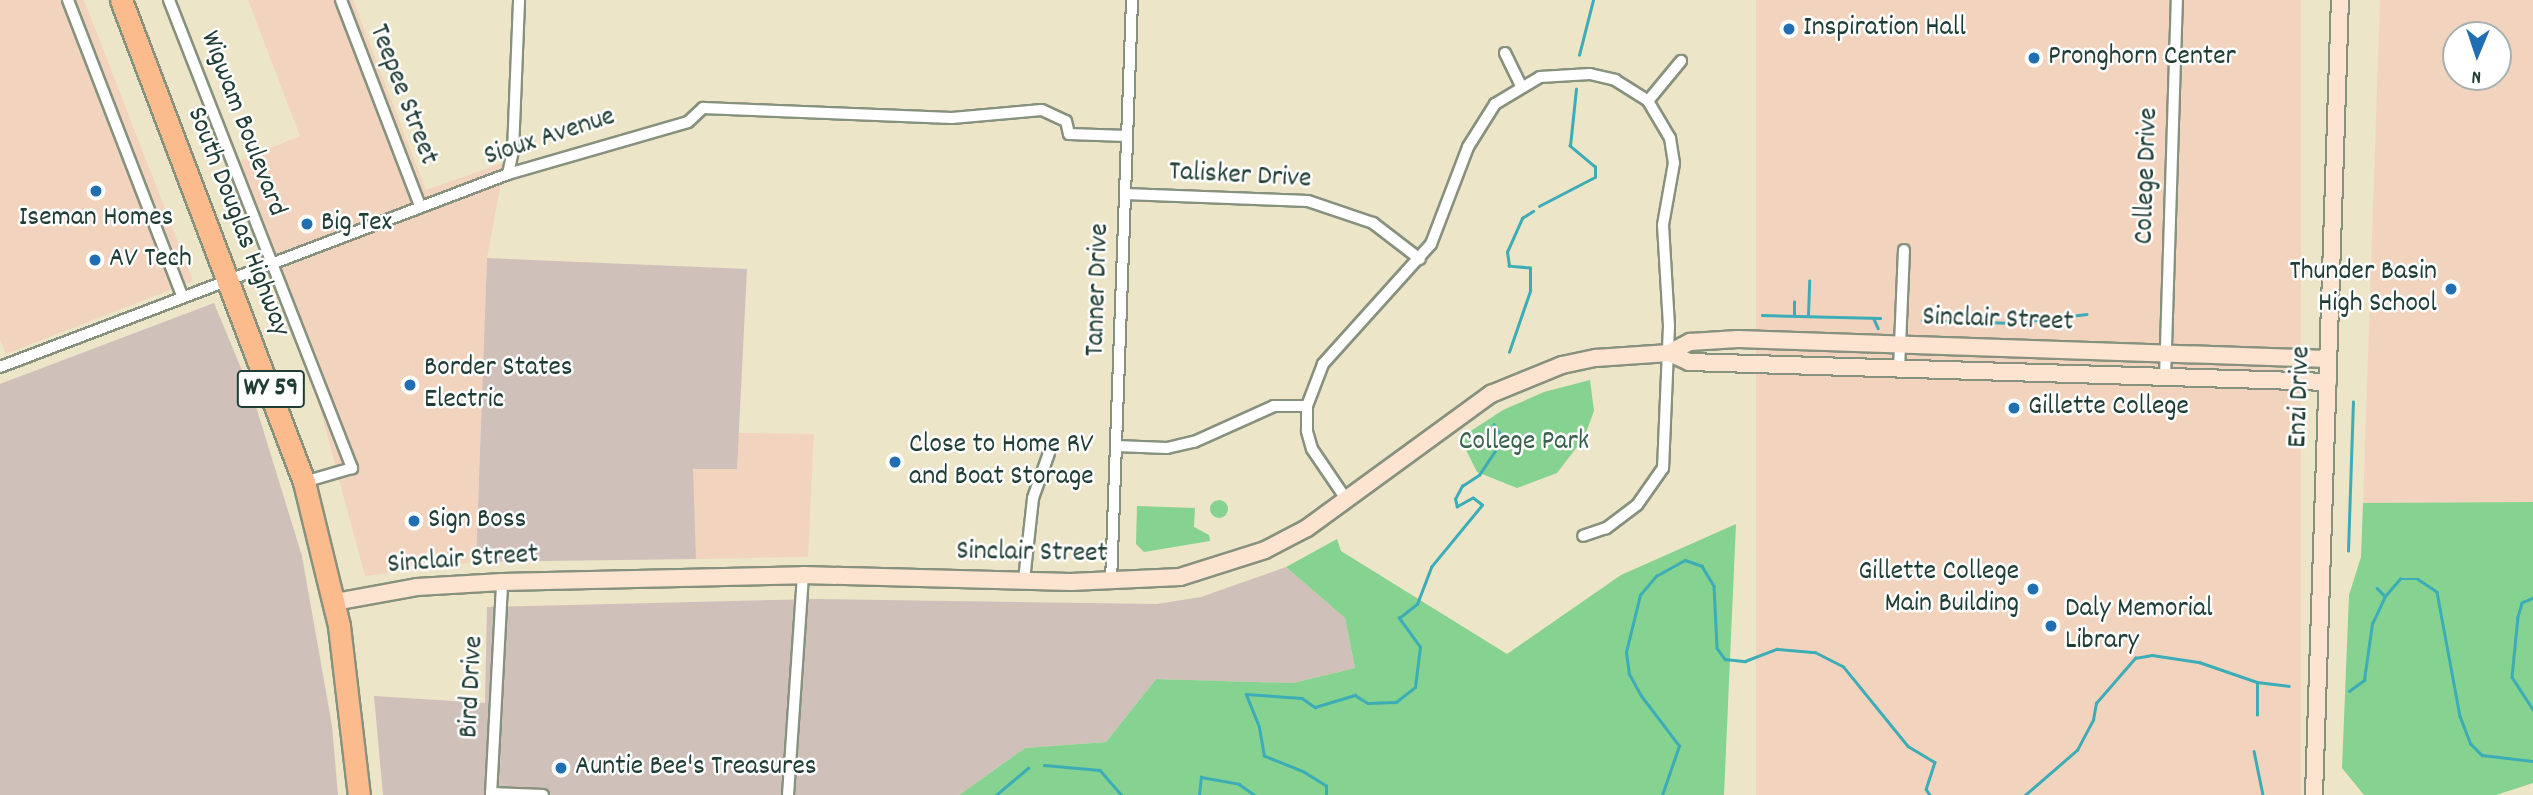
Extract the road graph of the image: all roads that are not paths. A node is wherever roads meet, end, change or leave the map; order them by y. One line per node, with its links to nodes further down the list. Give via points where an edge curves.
1 (68, 0): 21 (street)
2 (121, 0): 20 (highway, South Douglas Highway / WY 59)
3 (169, 0): 19 (street, Wigwam Boulevard)
4 (341, 0): 16 (street, Teepee Street)
5 (519, 0): 14 (street)
6 (1132, 0): 13 (street, Tanner Drive)
7 (2176, 0): 24 (street, College Drive)
8 (2340, 0): 25 (street, Enzi Drive)
9 (1505, 53): 11 (street)
10 (1681, 61): 12 (street)
11 (1521, 86): 12 (street, via 1566,73 1590,74 1615,80); 18 (street, via 1495,104 1479,124 1443,219)
12 (1648, 101): 23 (street, via 1670,138 1674,163 1663,225)
13 (1127, 136): 14 (street, Sioux Avenue, via 1069,134 1066,121 1042,110 952,118 703,108 688,122); 15 (street, Tanner Drive)
14 (508, 174): 16 (street, Sioux Avenue)
15 (1125, 194): 18 (street, Talisker Drive, via 1308,201 1373,223); 31 (street, Tanner Drive)
16 (420, 206): 19 (street, Sioux Avenue)
17 (1904, 250): 22 (street)
18 (1420, 260): 30 (street, via 1323,364)
19 (272, 264): 20 (street, Sioux Avenue); 33 (street, Wigwam Boulevard, via 352,468)
20 (230, 279): 21 (street, Sioux Avenue); 33 (highway, South Douglas Highway / WY 59)
21 (183, 296): 26 (street, Sioux Avenue)
22 (1899, 344): 23 (street, Sinclair Street, via 1738,339 1690,342); 24 (street, Sinclair Street); 27 (street)
23 (1669, 353): 27 (street, Sinclair Street, via 1689,362); 34 (street, Sinclair Street, via 1562,365 1491,394); 35 (street, via 1663,468 1637,505 1606,528)
24 (2165, 353): 25 (street, Sinclair Street); 28 (street, College Drive)
25 (2328, 359): 29 (street, Enzi Drive)
26 (0, 367)
27 (1899, 369): 28 (street, Sinclair Street)
28 (2165, 378): 29 (street, Sinclair Street)
29 (2328, 382): 45 (street, Enzi Drive)
30 (1307, 406): 31 (street, via 1274,406 1194,442 1167,448); 34 (street, via 1312,449)
31 (1116, 446): 39 (street, Tanner Drive)
32 (1049, 453): 37 (street, via 1033,498)
33 (304, 482): 40 (highway, South Douglas Highway / WY 59)
34 (1346, 499): 39 (street, Sinclair Street, via 1307,528 1220,567 1180,578)
35 (1583, 536)
36 (803, 575): 37 (street, Sinclair Street); 38 (street, Sinclair Street); 44 (street)
37 (1024, 580): 39 (street, Sinclair Street)
38 (502, 582): 40 (street, Sinclair Street, via 416,586); 41 (street, Bird Drive)
39 (1111, 582)
40 (335, 602): 42 (highway, South Douglas Highway / WY 59)
41 (491, 794): 43 (street)
42 (359, 795)
43 (543, 795)
44 (788, 795)
45 (2314, 795)

